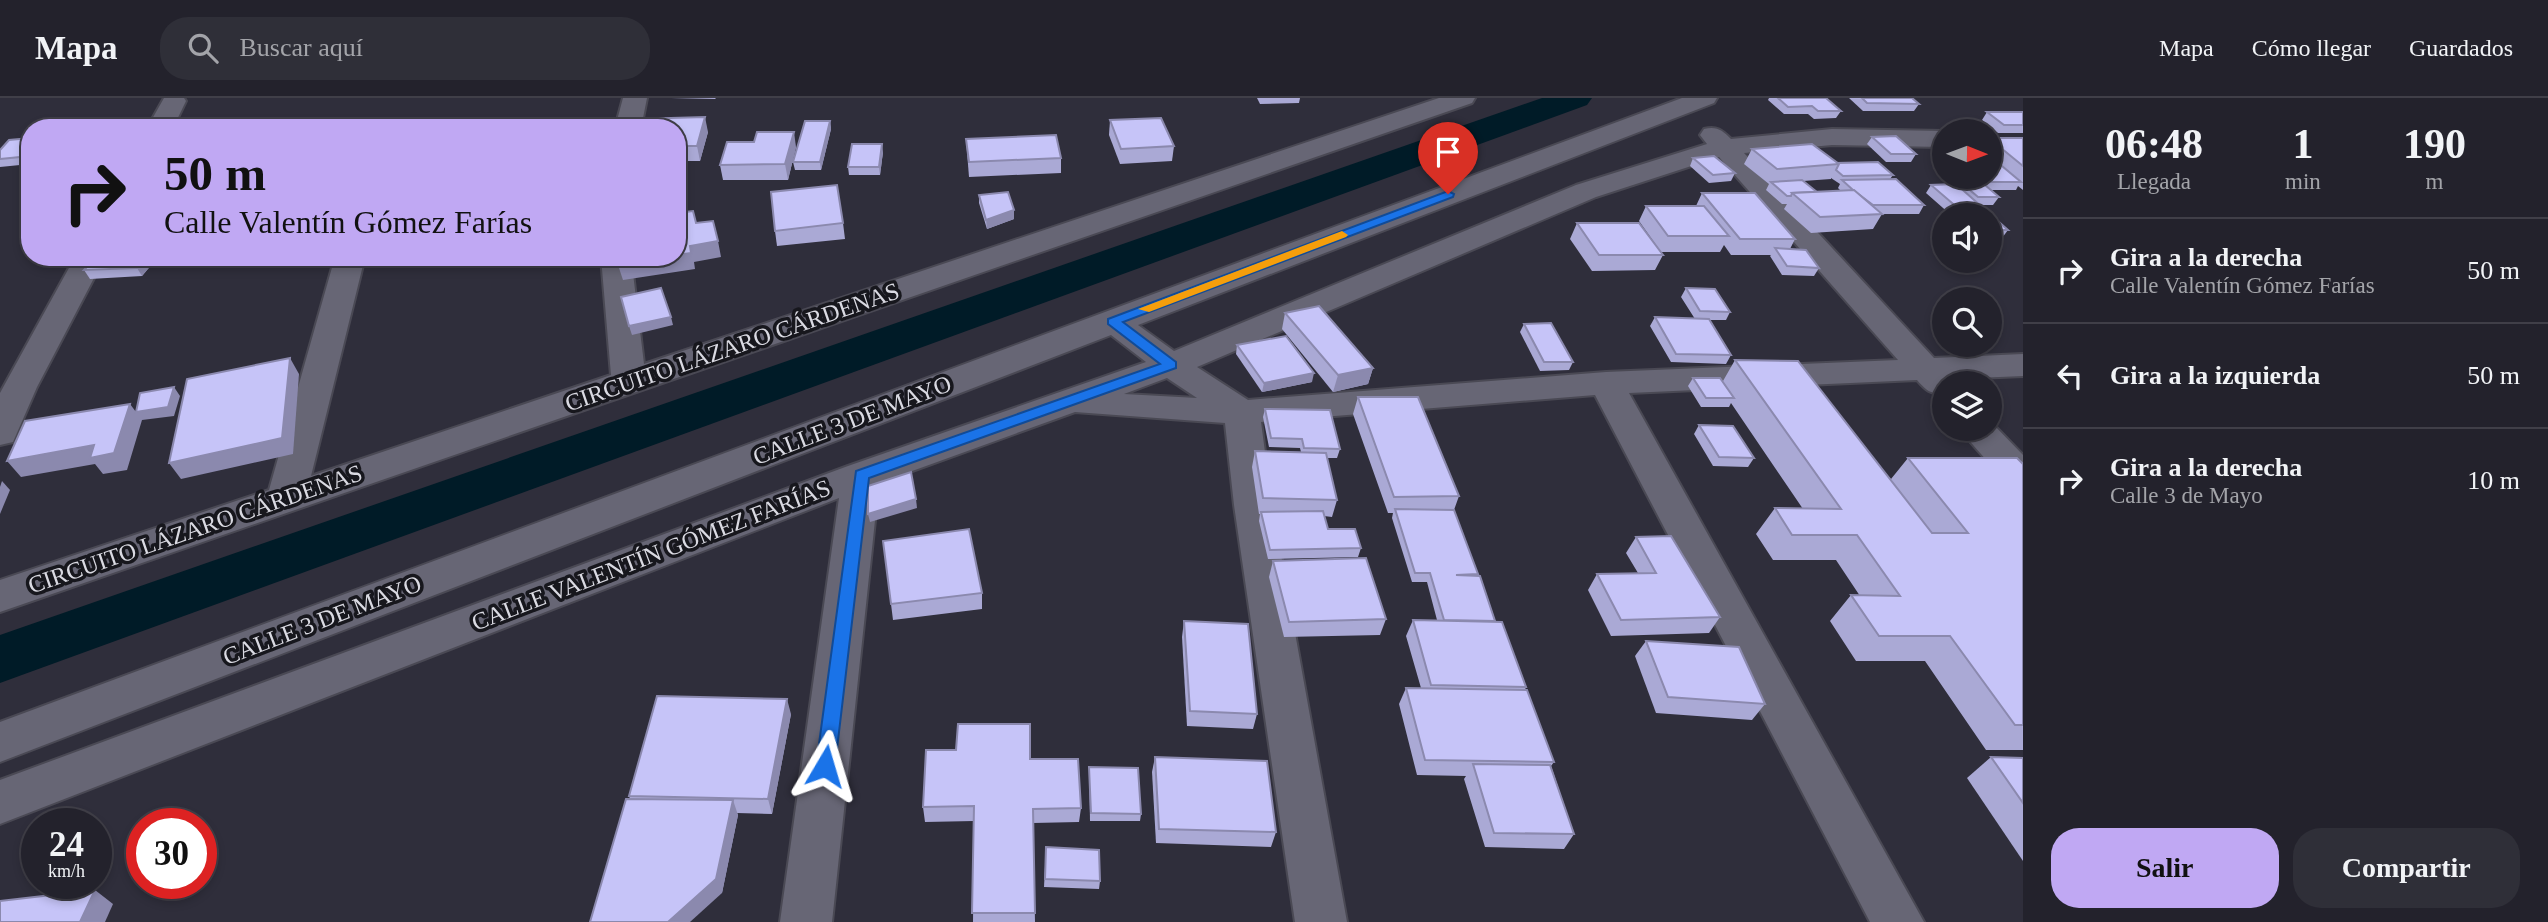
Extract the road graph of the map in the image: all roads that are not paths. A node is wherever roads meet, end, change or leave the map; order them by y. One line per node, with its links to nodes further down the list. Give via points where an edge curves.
1 (635, 98): 6 (street)
2 (1464, 98): 18 (street, CIRCUITO LÁZARO CÁRDENAS)
3 (174, 101): 5 (street)
4 (1694, 102): 8 (street); 12 (street, CALLE 3 DE MAYO)
5 (165, 119)
6 (630, 119)
7 (1932, 139): 8 (street, CALLE VALENTÍN GÓMEZ FARÍAS, via 1832,137)
8 (1727, 148): 13 (street, CALLE VALENTÍN GÓMEZ FARÍAS, via 1586,191); 16 (street)
9 (85, 266): 22 (street)
10 (349, 266): 26 (street)
11 (617, 266): 18 (street)
12 (1113, 321): 13 (street); 28 (street, CALLE 3 DE MAYO)
13 (1171, 365): 20 (street, CALLE VALENTÍN GÓMEZ FARÍAS); 21 (street)
14 (2023, 365): 15 (street)
15 (1988, 371)
16 (1932, 376)
17 (1932, 380): 19 (street)
18 (629, 382): 26 (street, CIRCUITO LÁZARO CÁRDENAS)
19 (1606, 383): 21 (street); 32 (street)
20 (1066, 402): 21 (street); 24 (street, CALLE VALENTÍN GÓMEZ FARÍAS)
21 (1242, 412): 31 (street)
22 (0, 433)
23 (1988, 441): 25 (street)
24 (861, 475): 29 (street, CALLE VALENTÍN GÓMEZ FARÍAS); 30 (street)
25 (2023, 478)
26 (286, 498): 27 (street, CIRCUITO LÁZARO CÁRDENAS)
27 (0, 596)
28 (0, 742)
29 (0, 802)
30 (806, 922)
31 (1321, 922)
32 (1898, 922)

